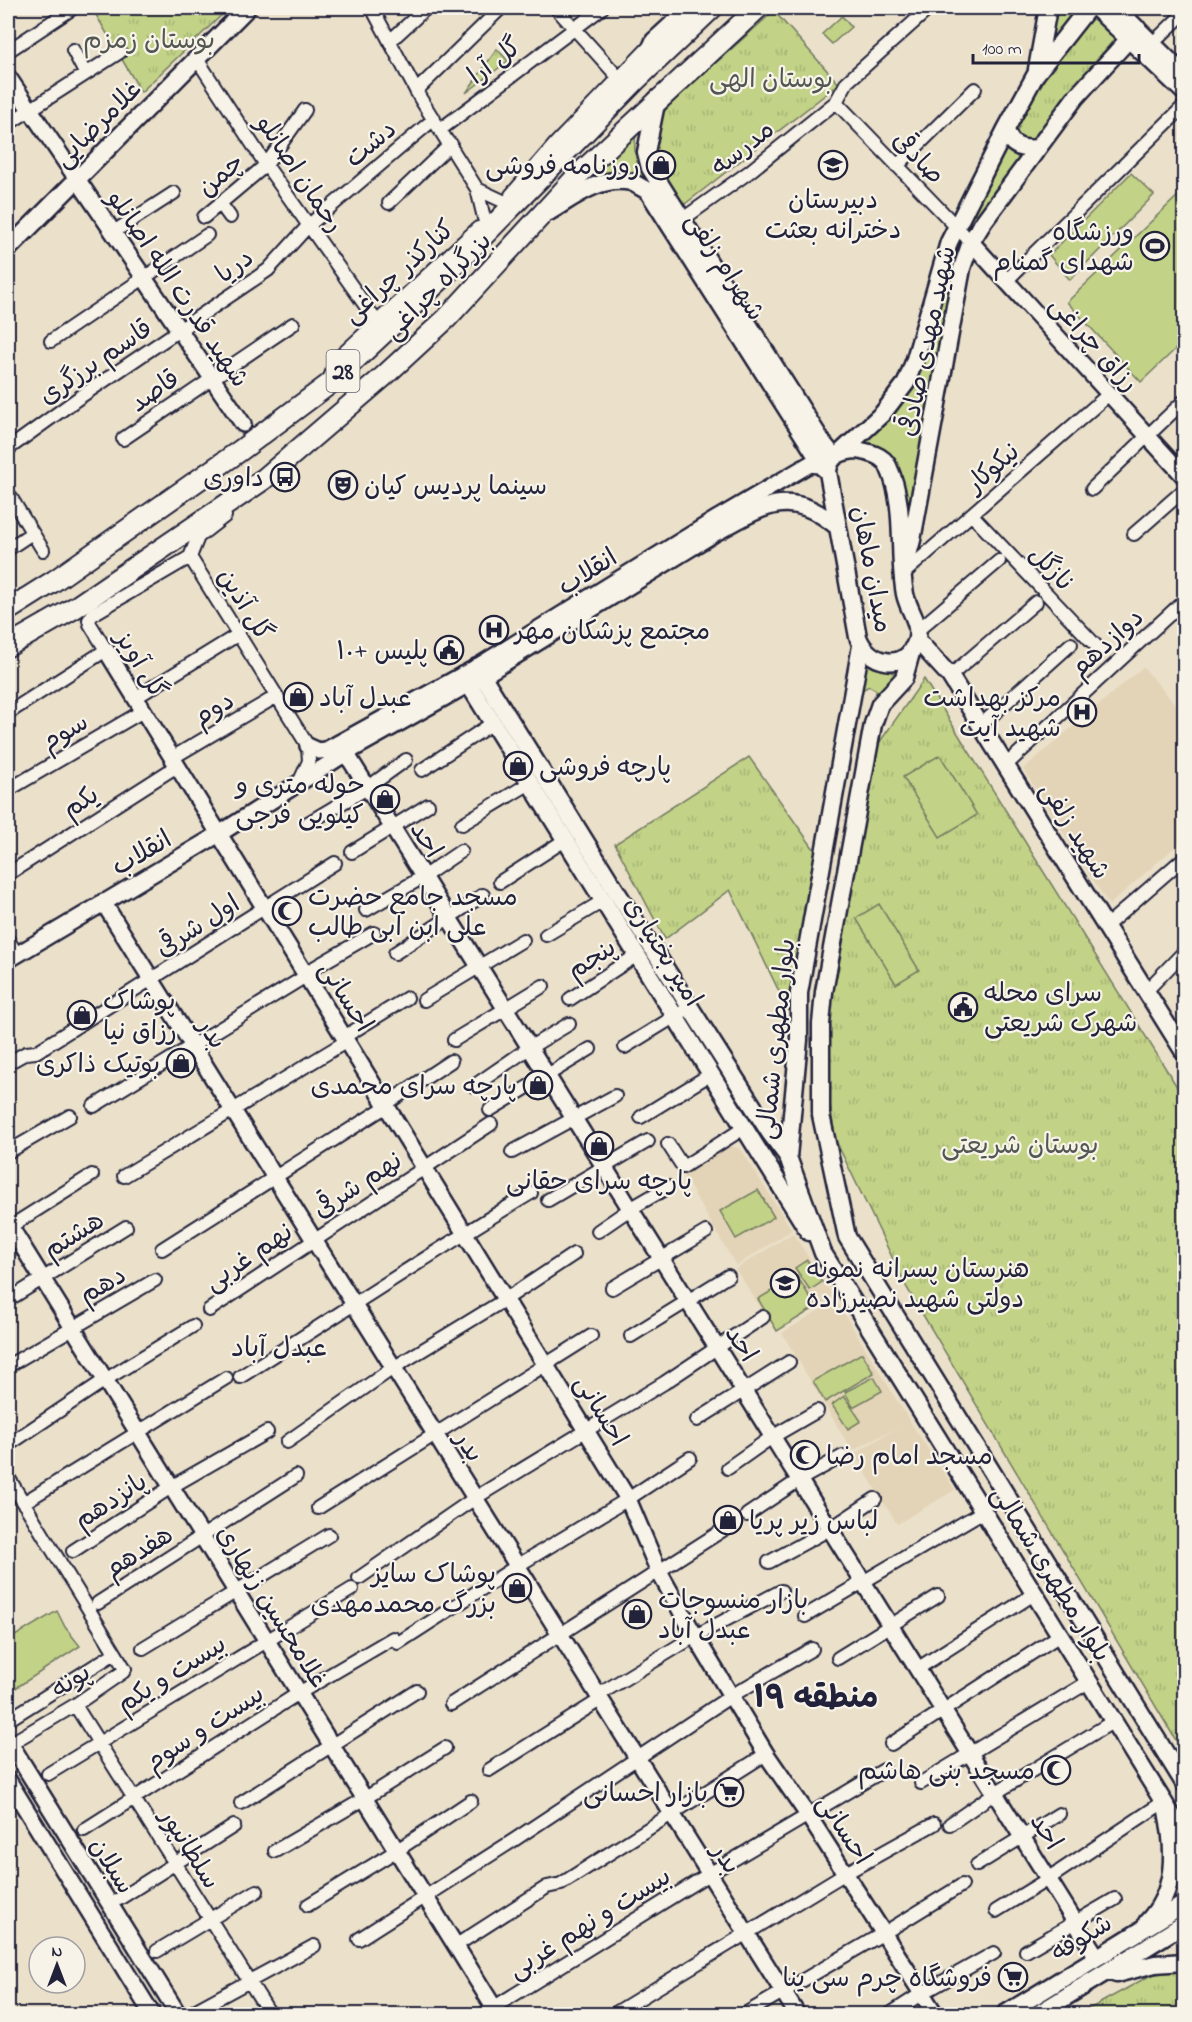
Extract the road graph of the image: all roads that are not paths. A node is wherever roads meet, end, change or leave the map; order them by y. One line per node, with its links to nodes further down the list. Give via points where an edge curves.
1 (73, 8): 22 (street)
2 (247, 8): 24 (main road, غلامرضایی)
3 (372, 8): 19 (street)
4 (426, 8): 19 (street)
5 (501, 8): 31 (street)
6 (556, 8): 17 (street)
7 (602, 8): 17 (street, گل آرا)
8 (690, 8): 29 (main road, via 654,41)
9 (712, 8): 29 (highway, بزرگراه چراغی / 28)
10 (758, 8): 33 (highway, بزرگراه چراغی / 28)
11 (927, 8): 34 (street, مدرسه, via 847,82)
12 (1048, 8): 26 (main road)
13 (1088, 8): 26 (main road, شهید مهدی صادقی)
14 (1096, 8): 18 (main road)
15 (1116, 8): 18 (main road)
16 (1185, 13): 20 (street)
17 (574, 27): 29 (street); 39 (street, گل آرا)
18 (1133, 34): 20 (main road); 32 (main road); 42 (main road, شهید مهدی صادقی, via 1075,98)
19 (390, 41): 31 (street)
20 (1152, 44): 27 (main road)
21 (73, 50): 25 (street)
22 (8, 51)
23 (120, 52): 25 (street)
24 (197, 59): 43 (street, رحمان اصانلو); 45 (main road, غلامرضایی)
25 (85, 73): 36 (street)
26 (1036, 74): 40 (main road, شهید مهدی صادقی)
27 (1185, 75)
28 (8, 77): 36 (street, شهید قدرت الله اصانلو)
29 (627, 79): 49 (street, کنارکذر چراغی); 69 (highway, بزرگراه چراغی / 28, via 440,280)
30 (975, 89): 44 (street)
31 (416, 91): 39 (street)
32 (1185, 92)
33 (657, 99): 53 (highway, بزرگراه چراغی / 28); 54 (main road, شهرام زلفی, via 646,152 650,168)
34 (836, 102): 44 (street, صادقی); 54 (street, مدرسه)
35 (1185, 106): 63 (street)
36 (29, 110): 38 (street); 45 (street, شهید قدرت الله اصانلو)
37 (305, 110): 43 (street, چمن)
38 (8, 124)
39 (437, 124): 41 (street); 56 (street, دشت)
40 (1006, 129): 42 (main road, via 1017,147); 57 (main road, شهید مهدی صادقی)
41 (451, 144): 46 (street); 48 (street)
42 (1038, 148): 60 (main road, شهید مهدی صادقی)
43 (266, 165): 50 (street, چمن); 56 (street, رحمان اصانلو)
44 (897, 166): 57 (street, صادقی)
45 (76, 180): 58 (street, شهید قدرت الله اصانلو); 61 (main road, غلامرضایی)
46 (477, 189): 49 (street); 55 (street)
47 (174, 193): 58 (street)
48 (389, 202)
49 (505, 202): 55 (street, کنارکذر چراغی)
50 (220, 203): 51 (street, چمن); 52 (street)
51 (204, 217)
52 (230, 217)
53 (540, 217): 76 (main road, شهرام زلفی, via 598,184 632,182 648,191 814,452); 81 (highway, بزرگراه چراغی / 28, via 447,318)
54 (683, 219): 76 (main road, شهرام زلفی)
55 (485, 222): 64 (street, کنارکذر چراغی)
56 (308, 226): 64 (street, رحمان اصانلو); 66 (street, دریا, via 268,270)
57 (957, 228): 60 (street, صادقی); 76 (main road, شهید مهدی صادقی, via 942,262 906,383 883,413)
58 (112, 233): 62 (street, شهید قدرت الله اصانلو)
59 (207, 235): 62 (street)
60 (971, 242): 63 (street, رزاق چراغی); 91 (main road, شهید مهدی صادقی, via 962,268)
61 (8, 249)
62 (142, 278): 66 (street, شهید قدرت الله اصانلو); 67 (street)
63 (1006, 281): 70 (street, رزاق چراغی)
64 (373, 316): 69 (street, کنارکذر چراغی, via 336,360)
65 (293, 324): 68 (street, قاصد)
66 (179, 331): 68 (street, شهید قدرت الله اصانلو); 75 (street, قاسم برزگری)
67 (51, 341)
68 (211, 378): 72 (street, شهید قدرت الله اصانلو); 74 (street, قاصد)
69 (327, 386): 94 (highway, بزرگراه چراغی / 28)
70 (1109, 394): 73 (street, رزاق چراغی); 82 (street, نیکوکار)
71 (1185, 401): 73 (street)
72 (243, 424)
73 (1148, 436): 77 (street, رزاق چراغی); 78 (street)
74 (123, 439)
75 (8, 448)
76 (833, 462): 83 (main road, میدان ماهان); 91 (main road, میدان ماهان, via 857,450 888,464 901,519); 102 (street, انقلاب, via 810,464 718,518)
77 (1185, 477)
78 (1092, 489)
79 (1185, 490): 86 (street)
80 (8, 493): 85 (street)
81 (250, 493): 89 (street, گل آذین, via 198,537); 98 (highway, بزرگراه چراغی / 28)
82 (972, 515): 91 (street, نیکوکار); 100 (street, نازگل)
83 (838, 527): 84 (main road, via 823,515 795,504 758,508); 99 (main road, میدان ماهان)
84 (720, 530): 102 (street, انقلاب)
85 (32, 533): 87 (street); 88 (street)
86 (1134, 534)
87 (8, 549)
88 (43, 550)
89 (190, 557): 95 (street, گل آذین); 101 (street, گل آویز, via 90,617)
90 (999, 561): 96 (street)
91 (903, 574): 96 (main road, میدان ماهان)
92 (1185, 601): 115 (street, دوازدهم)
93 (1036, 602): 103 (street)
94 (8, 610)
95 (239, 634): 104 (street, گل آذین); 106 (street, سوم)
96 (916, 640): 99 (main road, میدان ماهان, via 905,656 886,662 876,660); 103 (main road, شهید زلفی); 107 (main road, بلوار مطهری شمالی, via 904,678)
97 (1071, 644): 110 (street)
98 (8, 646)
99 (861, 646): 105 (main road, بلوار مطهری شمالی)
100 (1100, 650)
101 (106, 651): 106 (street, گل آویز); 108 (street)
102 (473, 675): 109 (main road, امیر بختیاری); 111 (street, انقلاب, via 326,750); 112 (street, انقلاب); 126 (main road, امیر بختیاری)
103 (950, 676): 110 (main road, شهید زلفی)
104 (277, 696): 111 (street, گل آذین); 114 (street, دوم)
105 (853, 698): 107 (main road, via 867,692); 187 (main road, بلوار مطهری شمالی, via 800,993)
106 (139, 704): 114 (street, گل آویز); 120 (street, سوم)
107 (880, 704): 302 (main road, بلوار مطهری شمالی, via 873,724 821,1024 821,1115 847,1237)
108 (8, 713)
109 (493, 723): 116 (street); 118 (main road, امیر بختیاری)
110 (981, 725): 115 (main road, شهید زلفی)
111 (308, 746): 117 (street, via 309,761)
112 (346, 753): 117 (street, انقلاب); 119 (street, احد)
113 (406, 760): 119 (street)
114 (175, 762): 125 (street, گل آویز); 131 (street, یکم)
115 (1006, 765): 140 (main road, شهید زلفی)
116 (423, 770)
117 (298, 783): 125 (street, انقلاب)
118 (530, 783): 123 (street); 126 (main road, امیر بختیاری)
119 (367, 788): 122 (street); 124 (street, احد)
120 (8, 790)
121 (428, 805): 124 (street)
122 (308, 823)
123 (462, 824)
124 (392, 828): 128 (street); 132 (street, احد)
125 (219, 834): 136 (street, انقلاب); 137 (street, احسانی)
126 (574, 843): 133 (street); 135 (main road, امیر بختیاری); 157 (main road, امیر بختیاری)
127 (461, 851): 132 (street)
128 (352, 852)
129 (1185, 858): 140 (street)
130 (335, 863): 137 (street)
131 (8, 874)
132 (423, 877): 138 (street); 139 (street, احد)
133 (500, 882)
134 (483, 896): 139 (street)
135 (603, 901): 142 (street); 147 (main road, امیر بختیاری)
136 (103, 902): 148 (street, انقلاب); 151 (street, بدر)
137 (265, 909): 150 (street, احسانی); 151 (street, اول شرقی)
138 (366, 910)
139 (449, 919): 146 (street); 149 (street, احد)
140 (1106, 926): 153 (main road, شهید زلفی)
141 (374, 933): 150 (street)
142 (546, 935)
143 (8, 940): 148 (street)
144 (523, 940): 149 (street)
145 (1185, 952): 153 (street)
146 (395, 953)
147 (637, 955): 155 (street, پنجم); 159 (main road, امیر بختیاری)
148 (12, 957)
149 (480, 968): 156 (street); 158 (street, احد)
150 (306, 974): 161 (street, احسانی); 164 (street)
151 (152, 980): 164 (street, بدر); 169 (street, اول شرقی, via 36,1052 26,1053)
152 (543, 986): 158 (street)
153 (1146, 991): 163 (main road, شهید زلفی)
154 (407, 998): 161 (street)
155 (570, 999)
156 (424, 1000)
157 (690, 1006): 159 (street); 187 (main road, امیر بختیاری)
158 (504, 1008): 162 (street); 166 (street, احد)
159 (675, 1017): 165 (street); 170 (main road, امیر بختیاری)
160 (569, 1024): 166 (street)
161 (346, 1039): 174 (street, احسانی); 176 (street)
162 (454, 1040)
163 (1182, 1042)
164 (193, 1046): 175 (street); 176 (street, بدر)
165 (625, 1047)
166 (530, 1048): 171 (street, احد); 172 (street)
167 (590, 1049): 171 (street)
168 (451, 1062): 174 (street)
169 (8, 1064)
170 (711, 1074): 179 (street); 182 (main road, امیر بختیاری)
171 (547, 1075): 177 (street); 180 (street, احد)
172 (474, 1086)
173 (615, 1096): 180 (street)
174 (386, 1105): 189 (street, احسانی); 192 (street)
175 (94, 1106)
176 (233, 1110): 191 (street); 192 (street, بدر)
177 (490, 1110)
178 (70, 1116): 185 (street)
179 (641, 1117)
180 (573, 1118): 186 (street); 188 (street, احد)
181 (491, 1124): 189 (street)
182 (744, 1128): 184 (street, via 683,1167); 204 (main road, امیر بختیاری)
183 (648, 1141): 188 (street)
184 (668, 1144)
185 (8, 1152)
186 (512, 1152)
187 (788, 1157): 204 (main road, بلوار مطهری شمالی)
188 (603, 1166): 195 (street); 196 (street, احد)
189 (425, 1167): 201 (street, احسانی); 202 (street, نهم شرقی)
190 (92, 1175): 197 (street)
191 (124, 1176)
192 (275, 1178): 202 (street, بدر); 203 (street)
193 (668, 1187): 196 (street)
194 (531, 1193): 201 (street)
195 (548, 1200)
196 (630, 1209): 199 (street); 206 (street, احد)
197 (8, 1226): 208 (street, غلامحسین زنهاری)
198 (126, 1227): 208 (street, هشتم)
199 (598, 1231)
200 (706, 1232): 206 (street)
201 (465, 1233): 211 (street, احسانی); 214 (street)
202 (313, 1239): 214 (street, بدر); 215 (street, نهم غربی)
203 (162, 1249)
204 (823, 1253): 251 (main road, بلوار مطهری شمالی)
205 (574, 1254): 211 (street)
206 (661, 1259): 210 (street); 213 (street, احد)
207 (728, 1276): 213 (street)
208 (42, 1279): 212 (street, هشتم); 218 (street, غلامحسین زنهاری)
209 (155, 1280): 218 (street, دهم)
210 (612, 1288)
211 (506, 1299): 223 (street, احسانی); 225 (street)
212 (8, 1300)
213 (687, 1301): 220 (street); 221 (street, احد)
214 (355, 1305): 225 (street, بدر); 226 (street)
215 (208, 1310)
216 (763, 1317): 221 (street)
217 (193, 1326): 228 (street)
218 (72, 1327): 224 (street, دهم); 228 (street, غلامحسین زنهاری)
219 (591, 1336): 223 (street)
220 (631, 1336)
221 (717, 1348): 229 (street, احد); 232 (street)
222 (789, 1362): 229 (street)
223 (546, 1364): 232 (street, احسانی); 235 (street)
224 (8, 1366)
225 (393, 1368): 235 (street, بدر); 237 (street)
226 (240, 1377)
227 (226, 1378): 234 (street)
228 (105, 1380): 234 (street, غلامحسین زنهاری); 238 (street)
229 (743, 1390): 231 (street); 236 (street, احد)
230 (817, 1411): 236 (street)
231 (697, 1420)
232 (587, 1430): 246 (street); 247 (street, احسانی)
233 (267, 1432): 245 (street, پانزدهم)
234 (138, 1433): 245 (street, غلامحسین زنهاری); 249 (street)
235 (435, 1434): 246 (street, بدر); 250 (street)
236 (772, 1437): 241 (street); 244 (street, احد)
237 (286, 1442)
238 (8, 1445)
239 (843, 1456): 244 (street)
240 (690, 1458): 247 (street, بیست و سوم)
241 (728, 1467)
242 (296, 1476): 256 (street, هفدهم)
243 (8, 1477): 249 (street)
244 (800, 1480): 252 (street); 254 (street, احد)
245 (171, 1487): 256 (street, غلامحسین زنهاری); 257 (street, پانزدهم)
246 (475, 1498): 259 (street, بدر); 261 (street)
247 (628, 1499): 259 (street, بیست و سوم); 260 (street, احسانی)
248 (875, 1499): 254 (street)
249 (23, 1503): 277 (street)
250 (318, 1508)
251 (982, 1512): 262 (street); 266 (main road, بلوار مطهری شمالی)
252 (747, 1515)
253 (734, 1523): 260 (street)
254 (830, 1529): 258 (street); 262 (street, احد)
255 (328, 1535): 264 (street)
256 (202, 1538): 264 (street, غلامحسین زنهاری); 268 (street, هفدهم)
257 (73, 1551)
258 (769, 1562)
259 (517, 1566): 271 (street, بدر); 282 (street, بیست و سوم, via 396,1640)
260 (659, 1572): 271 (street); 273 (street, احسانی)
261 (359, 1578)
262 (863, 1582): 269 (street); 270 (street, احد)
263 (352, 1589): 274 (street, بیست و یکم)
264 (236, 1591): 274 (street, غلامحسین زنهاری); 275 (street)
265 (781, 1591): 273 (street)
266 (1034, 1594): 272 (main road, بلوار مطهری شمالی); 279 (street)
267 (938, 1596): 270 (street)
268 (98, 1603)
269 (805, 1616)
270 (890, 1625): 278 (street); 279 (street, احد)
271 (559, 1634): 284 (street, بدر); 285 (street)
272 (1060, 1635): 280 (main road, بلوار مطهری شمالی); 287 (street)
273 (695, 1636): 283 (street, احسانی); 284 (street)
274 (266, 1640): 282 (street, غلامحسین زنهاری); 291 (street, بیست و یکم)
275 (143, 1648)
276 (812, 1649): 283 (street)
277 (115, 1653): 286 (street, پونه, via 125,1669); 288 (street, پونه)
278 (838, 1658)
279 (917, 1669): 287 (street, احد)
280 (1090, 1681): 289 (main road, بلوار مطهری شمالی); 295 (street)
281 (417, 1691): 293 (street)
282 (299, 1693): 293 (street, غلامحسین زنهاری); 305 (street, بیست و سوم)
283 (731, 1696): 296 (street, احسانی); 297 (street)
284 (599, 1697): 297 (street, بدر); 298 (street)
285 (451, 1704)
286 (75, 1705): 290 (street, پونه); 291 (street, سلطانپور)
287 (943, 1710): 292 (street); 295 (street, احد)
288 (8, 1720)
289 (1114, 1721): 304 (street); 308 (main road, بلوار مطهری شمالی)
290 (8, 1743): 352 (street, سبلان)
291 (99, 1744): 300 (street); 305 (street, سلطانپور)
292 (891, 1744)
293 (331, 1745): 306 (street, غلامحسین زنهاری); 309 (street)
294 (445, 1748): 306 (street)
295 (969, 1752): 303 (street); 304 (street, احد)
296 (766, 1754): 310 (street); 312 (street, احسانی)
297 (638, 1759): 310 (street, بدر); 328 (street)
298 (489, 1770)
299 (884, 1770): 312 (street, بیست و نهم غربی)
300 (48, 1774)
301 (8, 1780): 355 (street, سبلان)
302 (1183, 1780)
303 (921, 1783)
304 (995, 1793): 314 (street); 318 (street, احد)
305 (134, 1799): 316 (street); 321 (street, سلطانپور)
306 (364, 1799): 319 (street); 320 (street, غلامحسین زنهاری)
307 (471, 1801): 320 (street)
308 (1165, 1801): 317 (main road, بلوار مطهری شمالی); 325 (street); 340 (main road, via 1172,1853 1168,1890 1148,1921)
309 (241, 1803)
310 (672, 1814): 323 (street, بدر); 342 (street)
311 (1059, 1814): 318 (street)
312 (808, 1815): 323 (street, بیست و نهم غربی); 324 (street, احسانی)
313 (934, 1824): 324 (street)
314 (950, 1824)
315 (234, 1826): 321 (street)
316 (84, 1830)
317 (1185, 1835)
318 (1022, 1838): 322 (street); 325 (street, احد)
319 (275, 1851)
320 (396, 1851): 328 (street, غلامحسین زنهاری); 332 (street)
321 (174, 1863): 329 (street); 334 (street, سلطانپور)
322 (977, 1865)
323 (709, 1874): 337 (street, بدر); 354 (street, بیست و نهم غربی)
324 (844, 1874): 337 (street); 338 (street, احسانی)
325 (1048, 1879): 333 (street); 335 (street, احد)
326 (962, 1885): 338 (street)
327 (257, 1891): 334 (street)
328 (425, 1898): 339 (street); 342 (street, غلامحسین زنهاری)
329 (119, 1899)
330 (1115, 1899): 335 (street)
331 (1185, 1904): 340 (main road, شکوفه)
332 (308, 1905)
333 (996, 1911)
334 (210, 1920): 343 (street); 349 (street, سلطانپور)
335 (1075, 1923): 344 (street); 346 (street, احد)
336 (1185, 1924): 348 (main road, شکوفه)
337 (746, 1932): 350 (street, بدر); 358 (street)
338 (884, 1933): 350 (street); 351 (street, احسانی)
339 (359, 1938)
340 (1123, 1941): 346 (main road, شکوفه)
341 (314, 1946): 349 (street)
342 (455, 1946): 354 (street, غلامحسین زنهاری)
343 (157, 1951)
344 (1026, 1951)
345 (994, 1953): 351 (street)
346 (1097, 1957): 363 (main road, شکوفه)
347 (1185, 1962): 348 (main road, via 1140,1966)
348 (1092, 1981): 364 (main road, شکوفه)
349 (249, 1982): 353 (street); 357 (street, سلطانپور)
350 (782, 1991): 359 (street); 360 (street, بدر)
351 (921, 1994): 361 (street); 362 (street, احسانی)
352 (167, 1997): 355 (street); 356 (street, سبلان)
353 (196, 2010)
354 (492, 2012)
355 (149, 2014)
356 (178, 2014)
357 (270, 2014)
358 (614, 2014)
359 (745, 2014)
360 (797, 2014)
361 (890, 2014)
362 (935, 2014)
363 (1005, 2014)
364 (1038, 2014)

